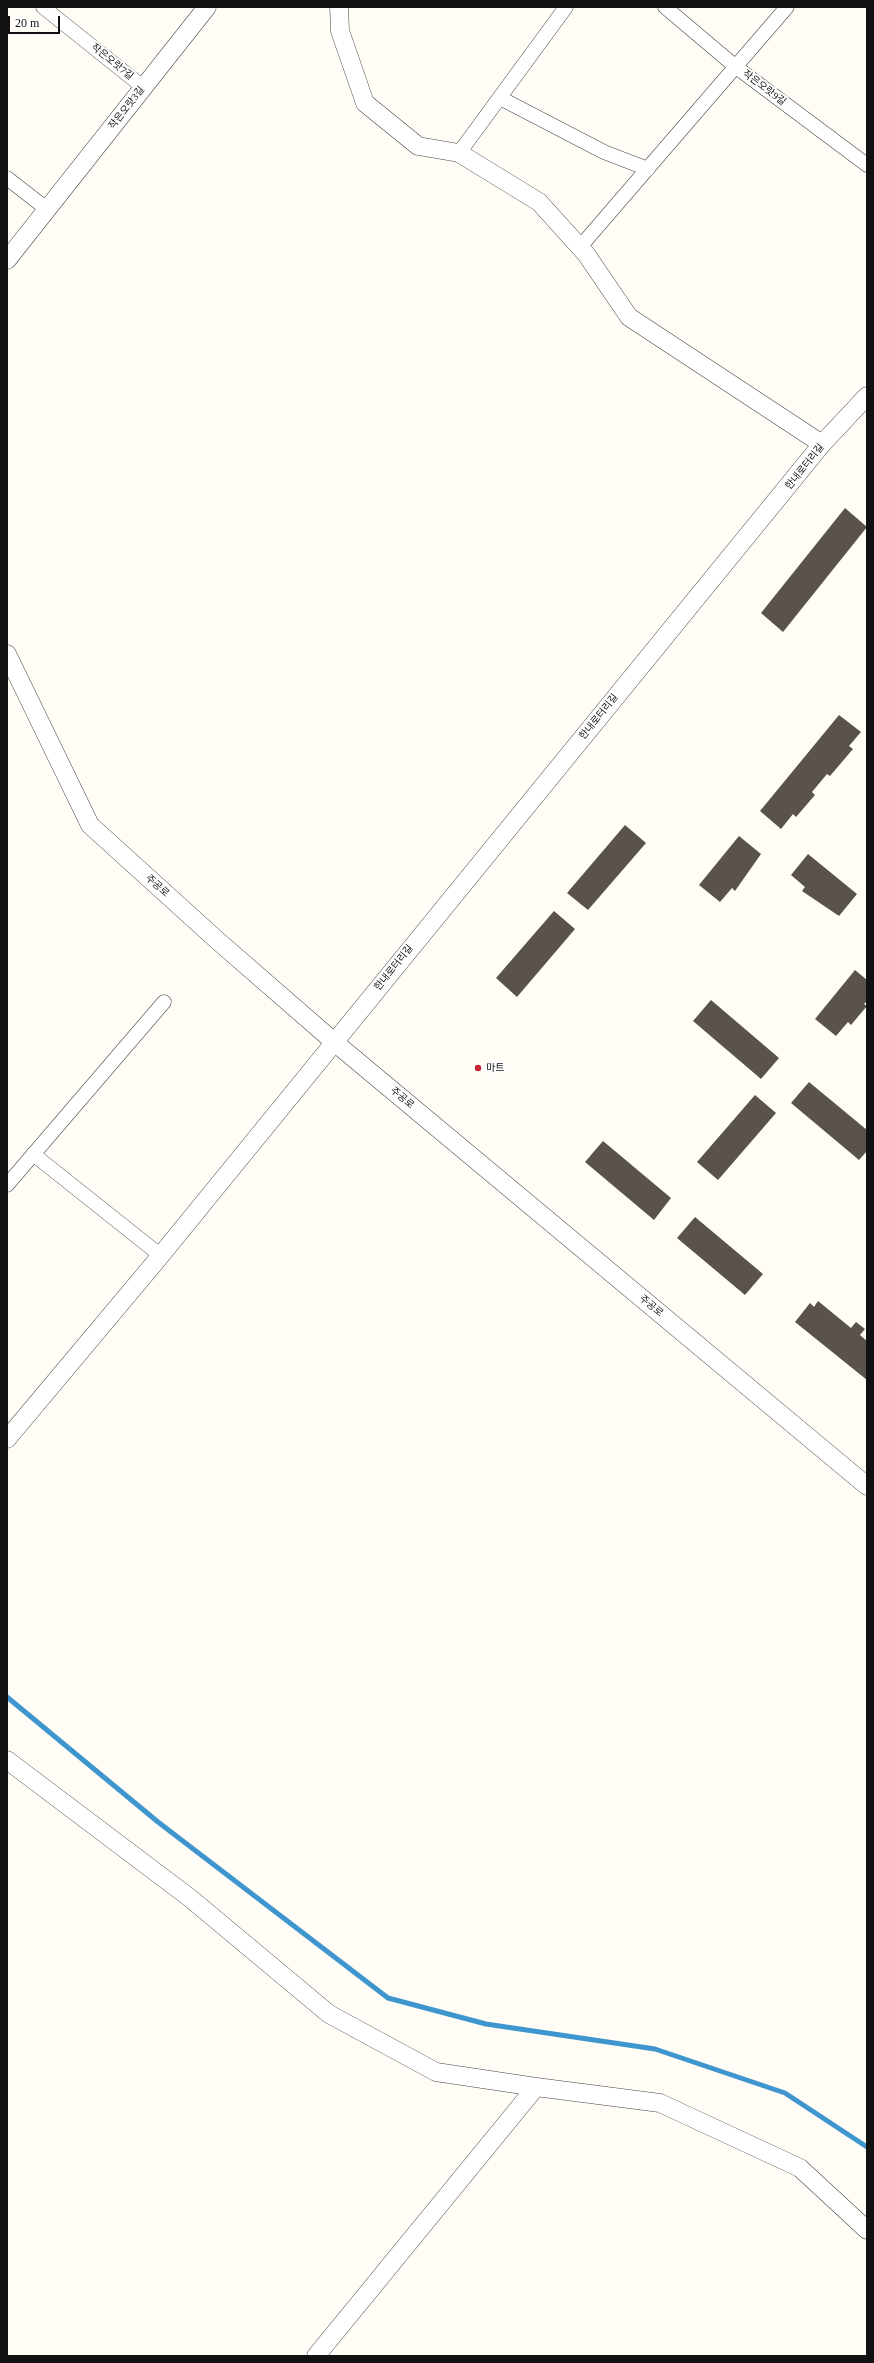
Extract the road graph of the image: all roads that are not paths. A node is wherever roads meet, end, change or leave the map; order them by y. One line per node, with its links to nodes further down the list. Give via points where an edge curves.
1 (43, 7): 8 (street, 작은오랏7길)
2 (207, 7): 8 (street, 작은오랏3길)
3 (339, 7): 10 (street, via 340,31 365,103 418,146)
4 (566, 7): 9 (street)
5 (665, 7): 7 (street, 작은오랏9길)
6 (787, 7): 7 (street)
7 (736, 67): 11 (street, 작은오랏9길); 12 (street)
8 (143, 87): 14 (street, 작은오랏3길)
9 (500, 98): 10 (street); 12 (street, via 604,152)
10 (459, 153): 15 (street, via 539,202)
11 (867, 165)
12 (648, 169): 15 (street)
13 (7, 178): 14 (street)
14 (48, 210): 16 (street, 작은오랏3길)
15 (580, 247): 18 (street, via 629,317)
16 (7, 260)
17 (867, 396): 18 (street, 한내로터리길)
18 (822, 444): 21 (street, 한내로터리길)
19 (7, 654): 21 (street, 주공로, via 90,825 218,941)
20 (164, 1002): 22 (street)
21 (334, 1041): 24 (street, 한내로터리길); 26 (street, 주공로)
22 (33, 1154): 23 (street); 24 (street)
23 (7, 1185)
24 (160, 1255): 25 (street, 한내로터리길)
25 (7, 1439)
26 (867, 1486)
27 (7, 1760): 28 (street, via 190,1898 329,2014 436,2072)
28 (536, 2087): 29 (street, via 660,2103 800,2168); 30 (street)
29 (867, 2230)
30 (316, 2356)

